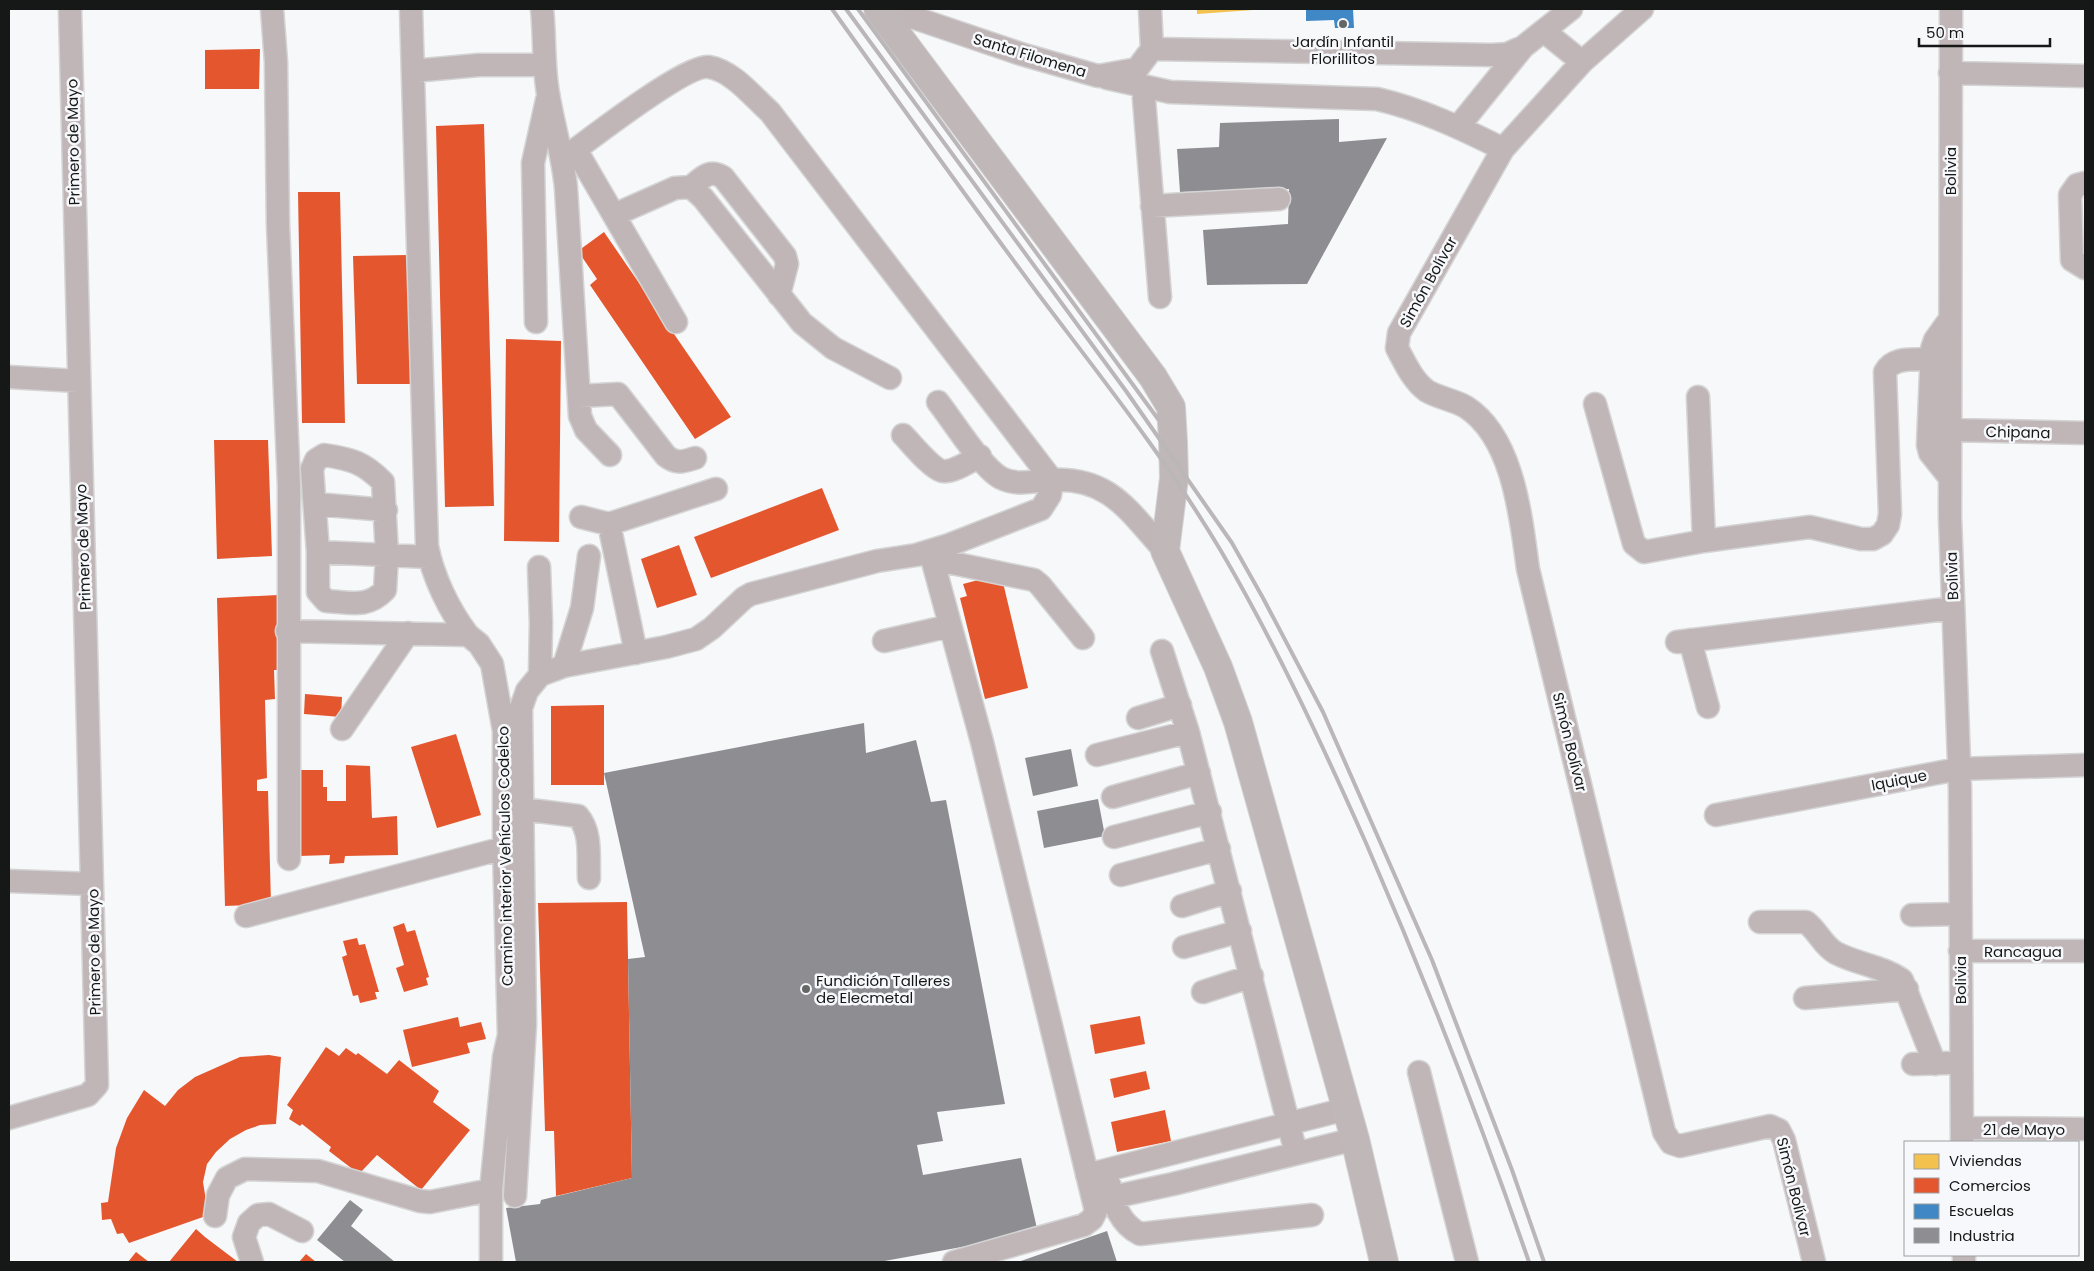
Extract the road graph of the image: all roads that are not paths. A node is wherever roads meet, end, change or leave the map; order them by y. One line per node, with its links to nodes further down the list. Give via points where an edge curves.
1 (70, 9): 38 (street, Primero de Mayo)
2 (272, 9): 52 (street)
3 (411, 9): 15 (street, Camino interior Vehículos Codelco)
4 (542, 9): 14 (street)
5 (1150, 9): 12 (street)
6 (1642, 9): 13 (street)
7 (1951, 9): 16 (street, Bolivia)
8 (1565, 11): 10 (street)
9 (885, 18): 17 (street, Santa Filomena, via 901,20 912,17); 59 (main road, via 1153,377 1171,407 1174,478)
10 (1545, 32): 11 (street); 13 (street)
11 (1523, 47): 12 (street, via 1492,56); 21 (street)
12 (1152, 49): 17 (street, Santa Filomena, via 1137,69)
13 (1582, 62): 23 (street)
14 (544, 65): 15 (street, via 479,65); 20 (street)
15 (413, 71): 64 (street, Camino interior Vehículos Codelco, via 427,546)
16 (1950, 73): 18 (street); 32 (street, Bolivia)
17 (1098, 76): 19 (street)
18 (2085, 76)
19 (1143, 87): 21 (street, via 1170,92 1377,99); 27 (street)
20 (548, 95): 22 (street); 33 (street, via 533,163)
21 (1458, 127): 23 (street)
22 (569, 154): 28 (street); 39 (street); 51 (street, via 670,82 706,66 722,71 770,112)
23 (1499, 156): 134 (street, Simón Bolívar, via 1399,333 1397,348 1414,378 1427,390 1466,407 1480,420 1495,439 1516,492 1528,570 1664,1132 1671,1143 1680,1146 1770,1126 1779,1130)
24 (2085, 183): 29 (street, via 2077,185 2070,195 2072,260)
25 (691, 187): 28 (street, via 675,188); 30 (street); 30 (street, via 707,174 715,173 735,191 785,256 787,264)
26 (1279, 199): 27 (street)
27 (1152, 206): 31 (street)
28 (614, 215): 34 (street)
29 (2085, 268)
30 (779, 295): 37 (street, via 802,324 825,342)
31 (1160, 297)
32 (1950, 319): 35 (street, via 1935,340); 43 (street, Bolivia)
33 (536, 322)
34 (676, 322)
35 (1930, 359): 49 (street, via 1928,445); 58 (street, via 1896,361 1885,372 1890,514 1882,534 1873,539 1861,539 1810,527)
36 (9, 377): 38 (street)
37 (890, 378)
38 (78, 381): 97 (street, Primero de Mayo)
39 (579, 396): 46 (street, via 582,423); 48 (street, via 618,394 673,462)
40 (1698, 397): 58 (street)
41 (938, 402): 47 (street)
42 (1595, 404): 58 (street, via 1638,548 1644,552)
43 (1950, 430): 44 (street, Chipana); 49 (street, Bolivia)
44 (2085, 434)
45 (903, 435): 47 (street, via 943,471)
46 (610, 455)
47 (980, 456): 51 (street, via 991,472 1010,482)
48 (695, 458)
49 (1950, 478): 66 (street, Bolivia)
50 (313, 479): 52 (street); 54 (street); 55 (street, via 312,469 316,460 324,455 352,459 370,469 382,482)
51 (1052, 480): 59 (street, via 1080,481 1111,493); 62 (street, via 1050,495 1040,508)
52 (289, 481): 68 (street)
53 (716, 489): 57 (street)
54 (315, 504): 55 (street); 60 (street)
55 (386, 510): 61 (street)
56 (581, 517): 57 (street)
57 (609, 524): 74 (street)
58 (1704, 540)
59 (1165, 551): 114 (main road, via 1229,695 1275,856)
60 (318, 552): 61 (street); 61 (street, via 318,592 321,597 326,601 366,604 385,590)
61 (387, 555): 64 (street)
62 (931, 555): 67 (street); 71 (street, via 1034,580); 74 (street, via 877,561 751,594 704,634)
63 (589, 556): 75 (street, via 582,608)
64 (430, 557): 70 (street, Camino interior Vehículos Codelco, via 454,616)
65 (539, 567): 76 (street)
66 (1953, 608): 78 (street, via 1684,641); 84 (street, Bolivia)
67 (950, 626): 72 (street); 121 (street)
68 (287, 631): 69 (street); 93 (street)
69 (408, 633): 70 (street); 80 (street)
70 (468, 635): 91 (street, Camino interior Vehículos Codelco, via 479,644 492,664 504,731)
71 (1083, 638)
72 (884, 642)
73 (1162, 651): 77 (street)
74 (636, 653): 75 (street)
75 (564, 666): 76 (street)
76 (540, 675): 87 (street, via 527,691 521,708)
77 (1180, 705): 79 (street); 81 (street)
78 (1708, 707)
79 (1138, 718)
80 (342, 729)
81 (1188, 732): 82 (street); 85 (street)
82 (1097, 755)
83 (2085, 765): 84 (street, Iquique)
84 (1958, 769): 89 (street, Iquique); 100 (street, Bolivia)
85 (1199, 773): 86 (street); 88 (street)
86 (1113, 797)
87 (522, 809): 95 (street, via 578,816 585,824 588,836); 123 (street, via 526,1024)
88 (1210, 812): 90 (street); 92 (street)
89 (1716, 815)
90 (1114, 837)
91 (504, 848): 101 (street); 122 (street, Camino interior Vehículos Codelco, via 509,1035)
92 (1219, 849): 94 (street); 98 (street)
93 (289, 860)
94 (1121, 875)
95 (589, 878)
96 (9, 881): 97 (street)
97 (92, 884): 115 (street, Primero de Mayo, via 97,1084 88,1095)
98 (1230, 891): 99 (street); 104 (street)
99 (1182, 906)
100 (1960, 914): 102 (street); 106 (street, Bolivia)
101 (246, 916)
102 (1912, 916)
103 (1760, 922): 109 (street, via 1806,922 1836,953 1894,974)
104 (1240, 931): 105 (street); 108 (street)
105 (1184, 946)
106 (1960, 951): 107 (street, Rancagua); 112 (street, Bolivia)
107 (2085, 951)
108 (1252, 976): 110 (street); 116 (street)
109 (1907, 989): 111 (street); 112 (street, via 1924,1064)
110 (1203, 992)
111 (1805, 998)
112 (1961, 1063): 118 (street, Bolivia)
113 (1419, 1072): 133 (street)
114 (1339, 1111): 116 (street); 119 (main road)
115 (9, 1118)
116 (1289, 1124): 120 (street); 121 (street)
117 (2085, 1129): 118 (street, 21 de Mayo)
118 (1962, 1135)
119 (1347, 1141): 120 (street); 131 (main road); 132 (main road)
120 (1296, 1153): 124 (street)
121 (1096, 1172): 124 (street)
122 (491, 1190): 126 (street, via 430,1202 318,1171 245,1169 227,1178 218,1195); 129 (street, Camino interior Vehículos Codelco)
123 (515, 1196)
124 (1103, 1198): 125 (street, via 1130,1229 1140,1234); 130 (street, via 1092,1219 1084,1225)
125 (1312, 1215)
126 (215, 1216)
127 (302, 1231): 128 (street, via 269,1214 258,1215 249,1223 244,1237)
128 (252, 1262)
129 (491, 1262)
130 (954, 1262)
131 (1370, 1262)
132 (1384, 1262)
133 (1467, 1262)
134 (1814, 1262)

